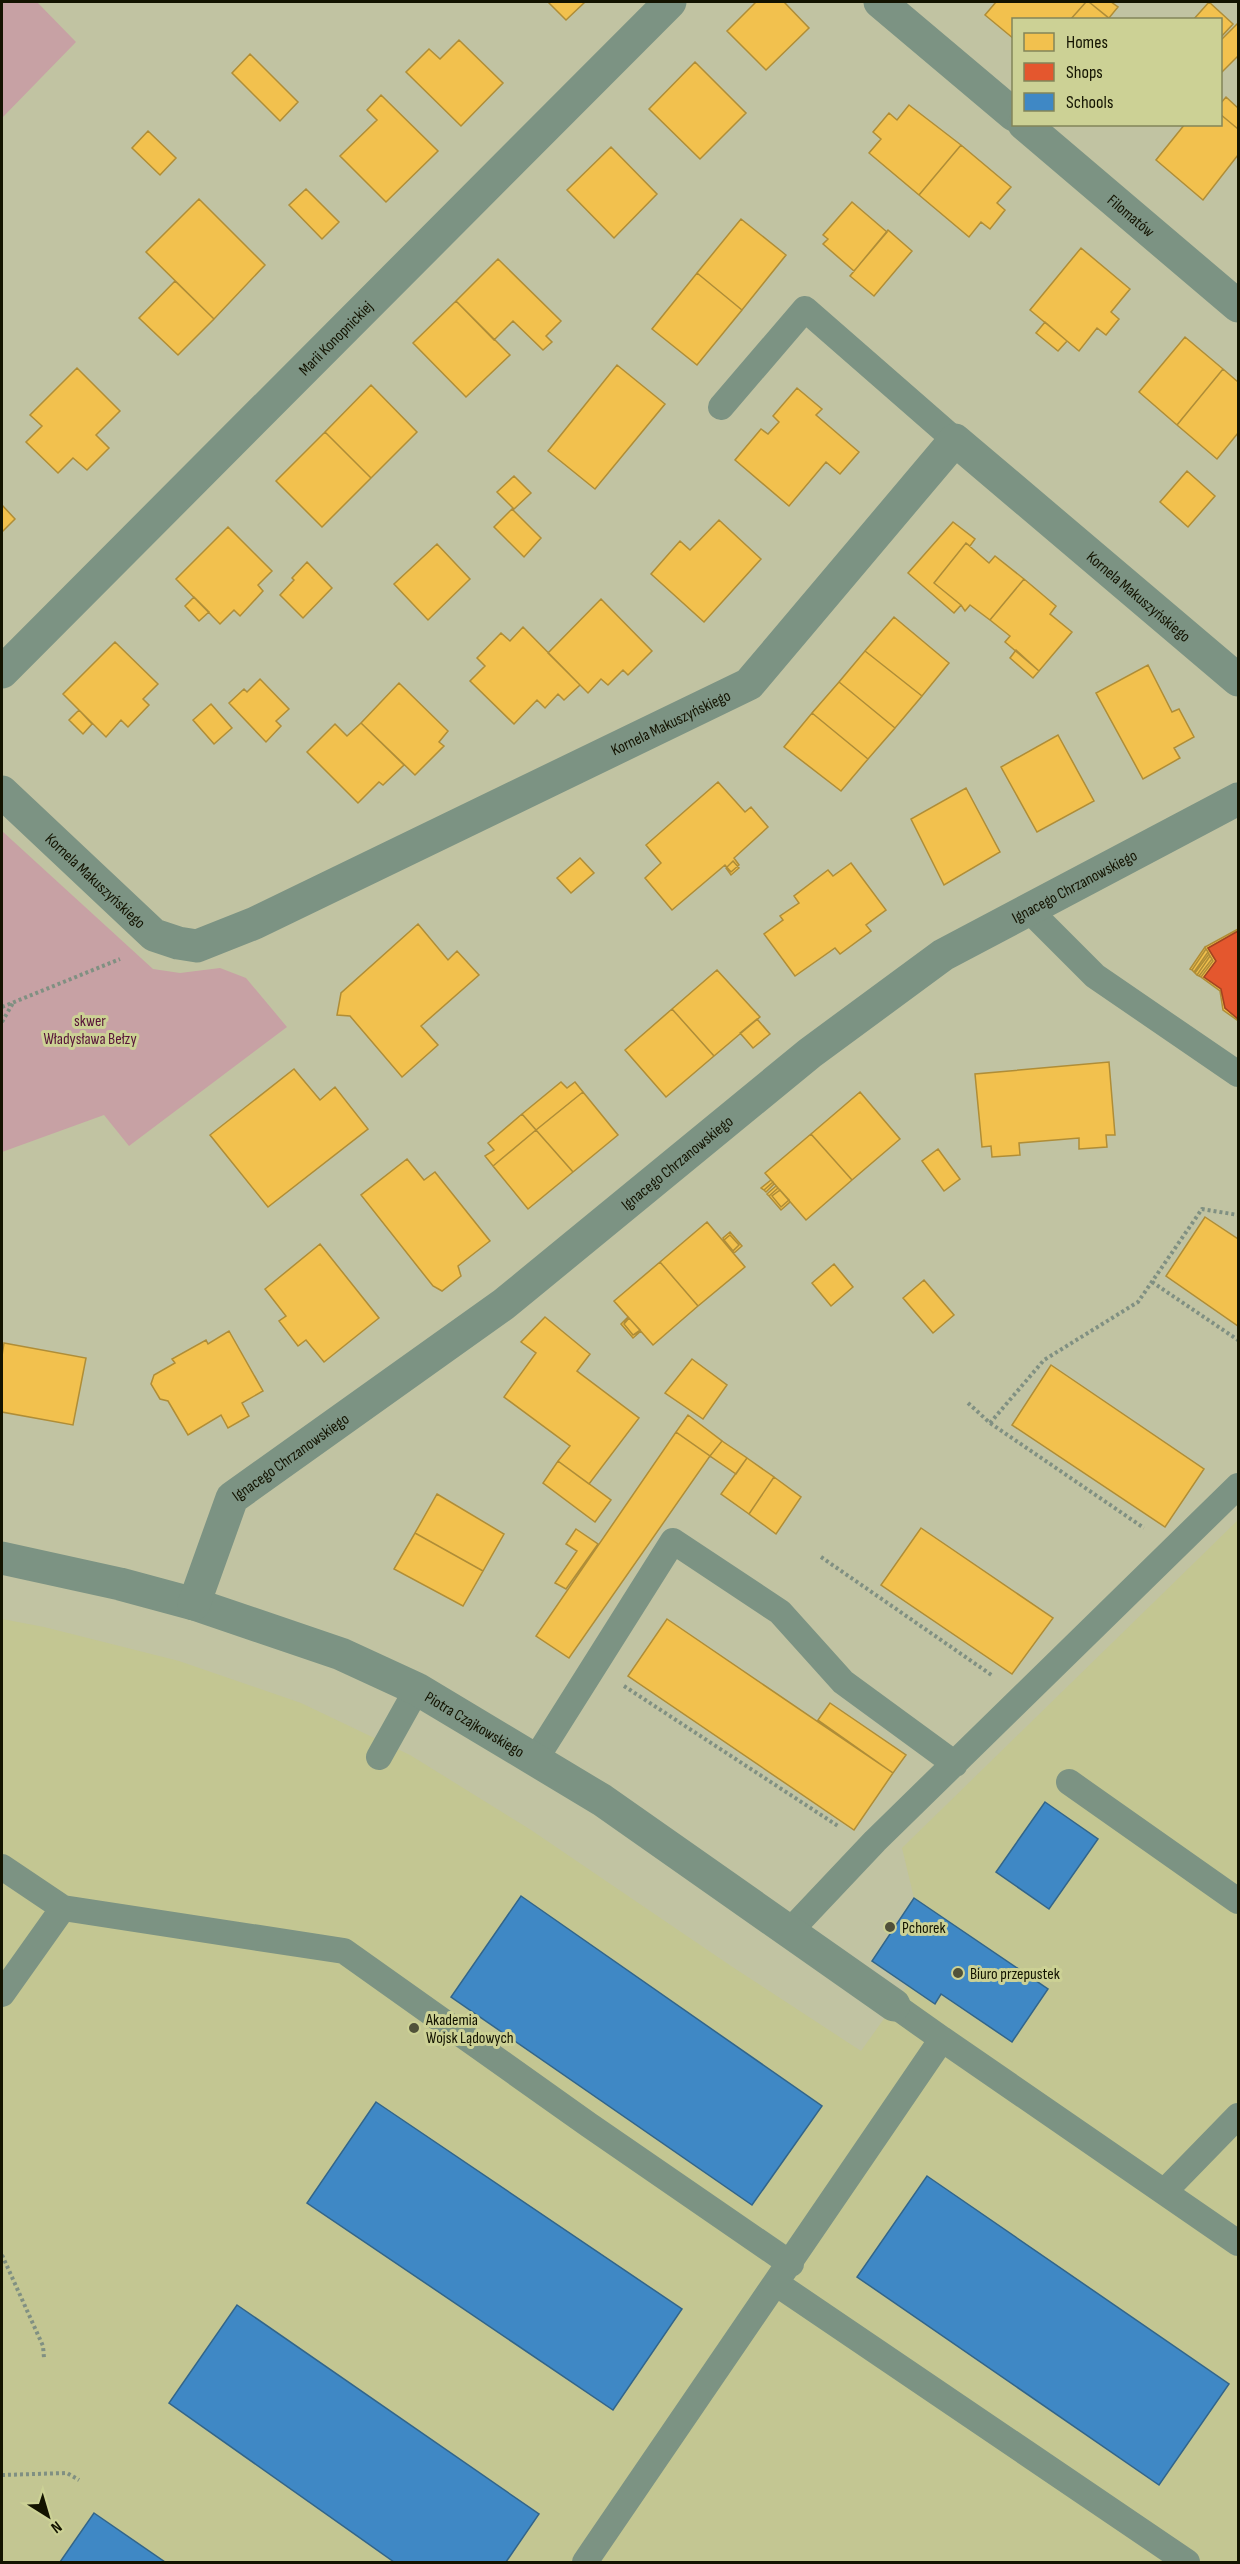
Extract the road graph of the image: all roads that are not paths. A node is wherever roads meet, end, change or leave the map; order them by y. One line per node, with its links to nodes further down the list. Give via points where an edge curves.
1 (670, 2): 8 (street, Marii Konopnickiej)
2 (880, 2): 3 (street)
3 (1012, 113)
4 (1026, 126): 5 (street, Filomatów)
5 (1239, 306)
6 (721, 407): 7 (lane, via 805,309)
7 (955, 440): 9 (street, Kornela Makuszyńskiego); 10 (street, Kornela Makuszyńskiego, via 749,684 255,923 197,946 154,935)
8 (2, 672)
9 (1239, 680)
10 (2, 792)
11 (1239, 799): 12 (street, Ignacego Chrzanowskiego)
12 (1029, 910): 13 (lane, via 1095,976); 16 (street, Ignacego Chrzanowskiego, via 933,962 810,1053 504,1304 232,1498)
13 (1239, 1074)
14 (1239, 1486): 20 (lane)
15 (2, 1558): 16 (street, Piotra Czajkowskiego)
16 (194, 1605): 17 (street, Piotra Czajkowskiego, via 341,1654)
17 (417, 1689): 18 (lane); 19 (street, Piotra Czajkowskiego)
18 (379, 1757)
19 (535, 1760): 20 (lane, via 673,1541 780,1612 843,1682); 25 (street, Piotra Czajkowskiego, via 602,1800)
20 (955, 1764): 25 (lane, via 837,1878)
21 (1069, 1782): 23 (lane)
22 (2, 1867): 24 (lane)
23 (1239, 1901)
24 (63, 1908): 26 (lane); 32 (lane, via 344,1952 589,2125)
25 (789, 1932): 27 (street, Piotra Czajkowskiego)
26 (2, 1994)
27 (894, 2005): 28 (lane)
28 (942, 2039): 30 (lane); 32 (lane)
29 (1239, 2116): 30 (lane)
30 (1164, 2192): 31 (lane)
31 (1239, 2243)
32 (784, 2274): 33 (lane); 34 (lane)
33 (585, 2562)
34 (1187, 2562)

